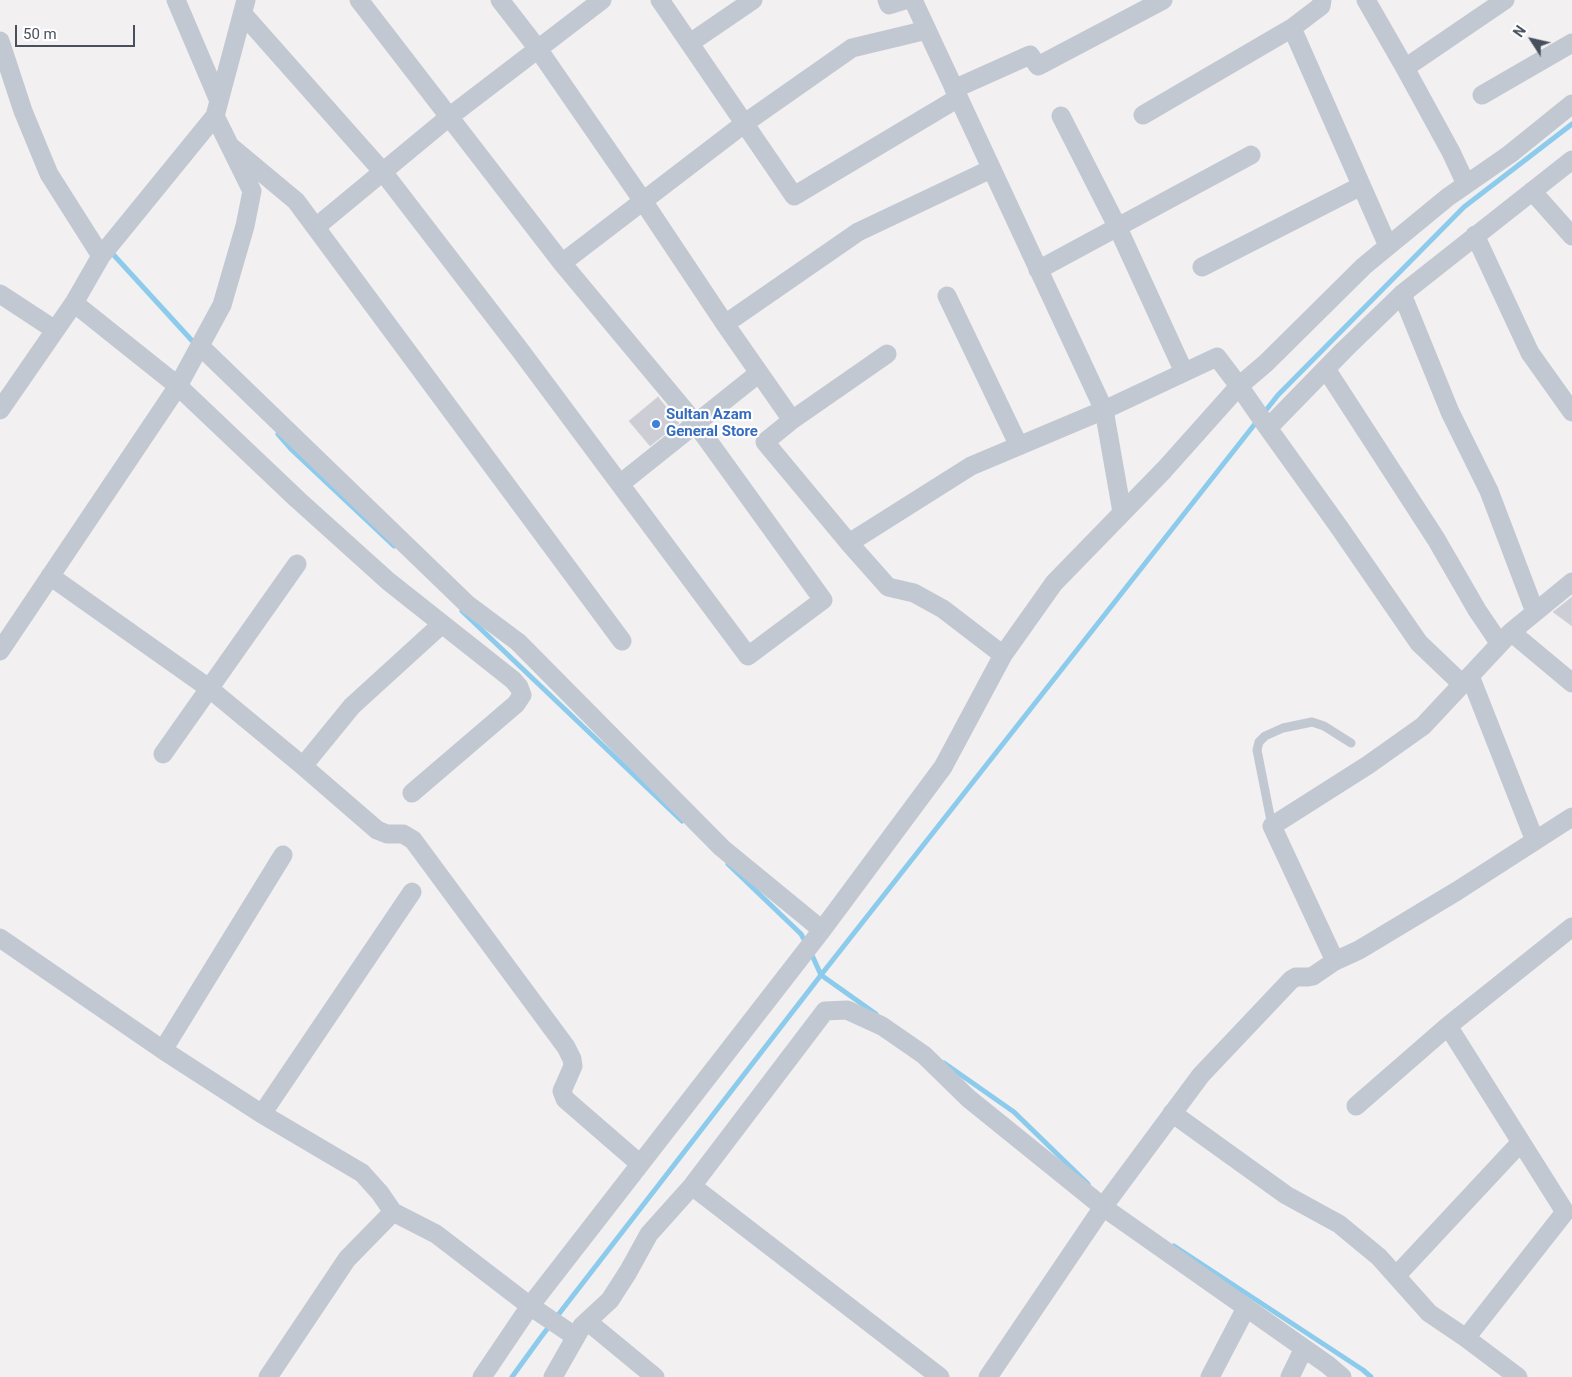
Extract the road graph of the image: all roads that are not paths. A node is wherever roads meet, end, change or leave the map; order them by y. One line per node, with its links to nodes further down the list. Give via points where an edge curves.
1 (176, 0): 25 (street)
2 (359, 0): 28 (street)
3 (500, 0): 19 (street)
4 (602, 0): 19 (street)
5 (660, 0): 17 (street)
6 (753, 0): 17 (street)
7 (887, 0): 8 (street, via 889,5)
8 (905, 0)
9 (913, 0): 16 (street)
10 (1163, 0): 22 (street, via 1038,66 1030,56)
11 (1322, 0): 15 (street, via 1321,6)
12 (1366, 0): 21 (street)
13 (1505, 0): 21 (street)
14 (244, 7): 25 (street); 34 (street)
15 (1292, 28): 26 (street); 36 (street)
16 (927, 30): 22 (street); 29 (street, via 852,48)
17 (690, 43): 29 (street)
18 (1572, 43): 23 (street)
19 (538, 49): 28 (street); 38 (street)
20 (2, 53): 44 (street, via 49,174)
21 (1405, 68): 35 (street, via 1452,152)
22 (956, 93): 29 (street, via 794,196); 33 (street)
23 (1482, 95)
24 (1572, 104): 35 (street, via 1510,154)
25 (217, 109): 30 (street); 44 (street)
26 (1143, 115)
27 (1061, 116): 40 (street)
28 (449, 117): 34 (street); 45 (street)
29 (745, 123): 38 (street)
30 (230, 146): 39 (street, via 296,201); 54 (street, via 252,191 222,305)
31 (1251, 155): 40 (street)
32 (1572, 160): 37 (street)
33 (991, 169): 47 (street); 52 (street, via 858,232)
34 (382, 172): 39 (street); 68 (street)
35 (1466, 184): 43 (street)
36 (1361, 186): 43 (street); 46 (street)
37 (1532, 191): 41 (street); 42 (street)
38 (643, 201): 45 (street); 52 (street)
39 (316, 227): 77 (street)
40 (1118, 228): 47 (street); 58 (street)
41 (1475, 235): 49 (street); 63 (street, via 1530,353)
42 (1572, 236)
43 (1388, 246): 60 (street, via 1266,363)
44 (102, 256): 51 (street)
45 (562, 263): 65 (street)
46 (1202, 267)
47 (1038, 270): 62 (street)
48 (0, 294): 53 (street)
49 (1402, 294): 56 (street); 74 (street, via 1450,412 1489,491)
50 (947, 296): 67 (street)
51 (74, 303): 53 (street); 59 (street)
52 (725, 324): 57 (street)
53 (55, 330): 61 (street)
54 (200, 346): 59 (street); 93 (street, via 467,604 518,642 722,848)
55 (886, 354): 64 (street)
56 (1326, 369): 66 (street); 76 (street, via 1477,610)
57 (759, 372): 64 (street); 65 (street)
58 (1184, 372): 60 (street, via 1217,357); 62 (street)
59 (178, 386): 72 (street); 75 (street, via 381,575)
60 (1242, 392): 66 (street); 69 (street)
61 (0, 410)
62 (1104, 410): 67 (street); 69 (street)
63 (1572, 412)
64 (792, 420): 70 (street, via 766,442)
65 (696, 424): 68 (street); 68 (street, via 823,600 748,656)
66 (1266, 425): 80 (street, via 1419,643)
67 (1019, 446): 70 (street, via 971,466)
68 (620, 484)
69 (1122, 512): 79 (street, via 1054,583)
70 (849, 543): 79 (street, via 888,588 914,593 943,609)
71 (297, 564): 82 (street)
72 (50, 576): 78 (street); 82 (street)
73 (1572, 582): 74 (street)
74 (1535, 612): 76 (street)
75 (442, 624): 85 (street, via 352,706); 86 (street, via 513,680 522,695 504,716)
76 (1505, 638): 80 (street); 81 (street)
77 (622, 641)
78 (0, 651)
79 (1003, 655): 93 (street, via 943,767)
80 (1466, 680): 88 (street, via 1423,726); 89 (street)
81 (1572, 683)
82 (210, 689): 84 (street); 85 (street)
83 (1351, 743): 88 (lane, via 1312,722 1283,728 1259,742 1257,750)
84 (162, 754)
85 (303, 766): 102 (street, via 377,830 403,834 413,840 566,1047 573,1066 562,1091 565,1099)
86 (412, 793)
87 (1572, 817): 89 (street)
88 (1272, 826): 95 (street)
89 (1535, 841): 95 (street, via 1384,935)
90 (283, 855): 97 (street)
91 (412, 892): 99 (street)
92 (1572, 927): 96 (street)
93 (822, 930): 102 (street)
94 (0, 938): 97 (street)
95 (1335, 961): 100 (street, via 1313,976 1291,980 1201,1075)
96 (1448, 1026): 98 (street); 101 (street)
97 (163, 1050): 99 (street)
98 (1356, 1106)
99 (262, 1114): 105 (street, via 362,1173)
100 (1172, 1114): 104 (street); 106 (street, via 1286,1196 1339,1224)
101 (1521, 1142): 106 (street); 111 (street, via 1566,1212)
102 (640, 1164): 108 (street)
103 (692, 1186): 104 (street, via 825,1010 847,1010 882,1026 924,1055 968,1098); 109 (street, via 650,1234 610,1300); 117 (street)
104 (1103, 1206): 107 (street); 118 (street)
105 (393, 1212): 108 (street, via 436,1234); 113 (street, via 347,1259)
106 (1396, 1276): 111 (street, via 1429,1313)
107 (1246, 1308): 112 (street); 119 (street)
108 (537, 1310): 110 (street); 114 (street)
109 (587, 1321): 110 (street); 116 (street)
110 (573, 1334): 115 (street)
111 (1466, 1338): 122 (street)
112 (1304, 1348): 120 (street); 121 (street)
113 (268, 1377)
114 (482, 1377)
115 (553, 1377)
116 (654, 1377)
117 (940, 1377)
118 (988, 1377)
119 (1210, 1377)
120 (1290, 1377)
121 (1342, 1377)
122 (1518, 1377)

